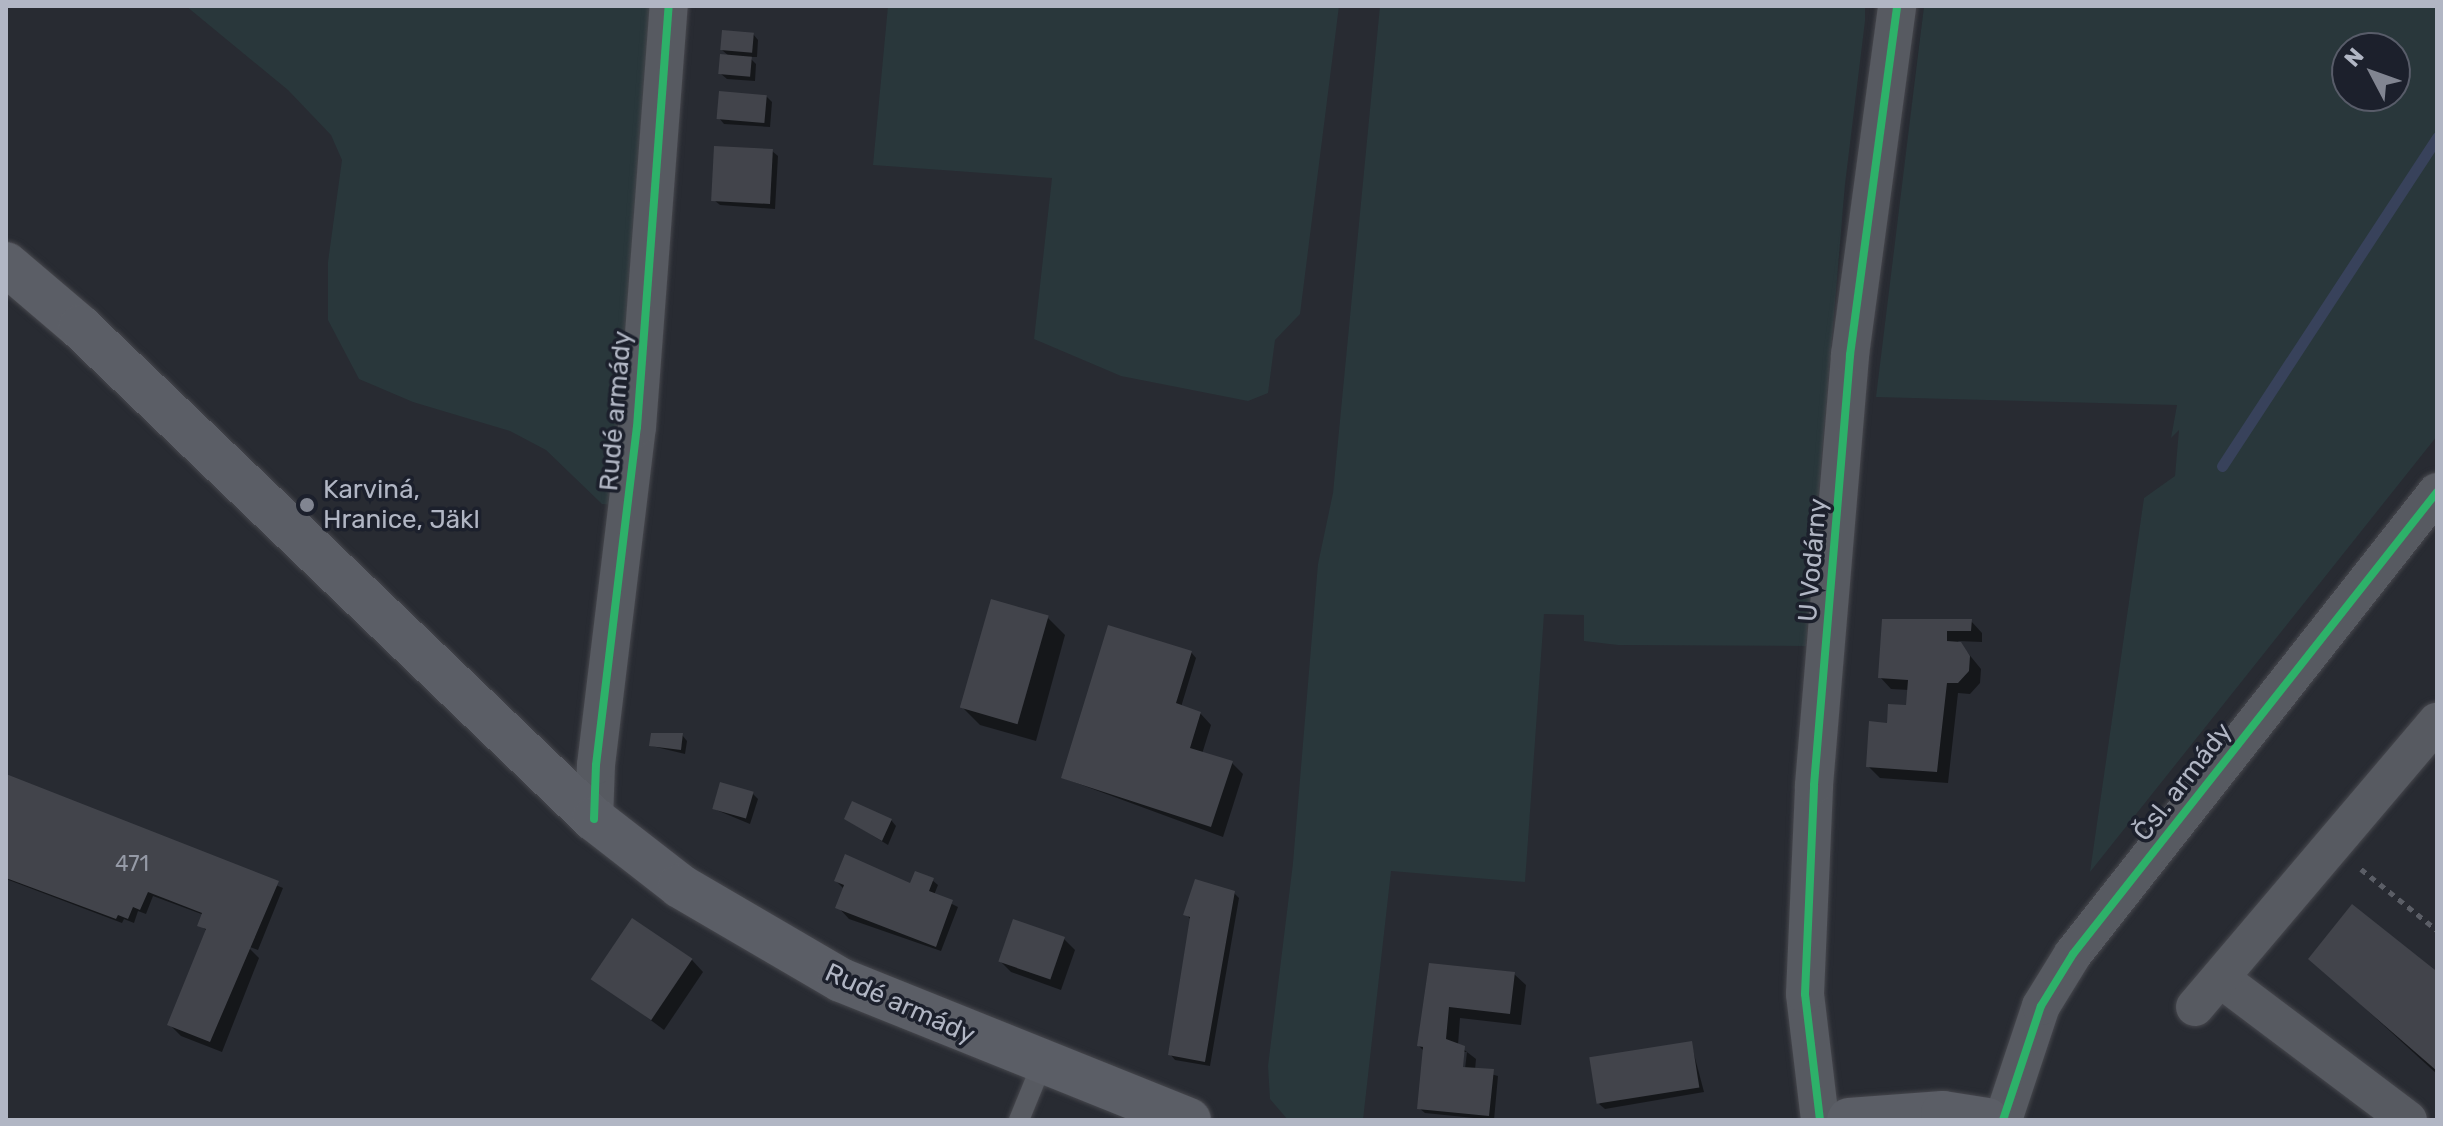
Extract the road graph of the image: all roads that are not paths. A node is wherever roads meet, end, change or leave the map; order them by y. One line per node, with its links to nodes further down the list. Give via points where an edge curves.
1 (669, 6): 6 (street, Rudé armády, via 637,427)
2 (1897, 6): 12 (street, U Vodárny, via 1850,355 1814,785 1805,994)
3 (6, 264): 6 (main road, Rudé armády, via 80,327)
4 (2437, 492): 15 (street, Čsl. armády, via 2073,954 2041,1006)
5 (2437, 722): 7 (street)
6 (594, 819): 9 (main road, Rudé armády, via 680,886 786,952)
7 (2221, 979): 8 (street); 16 (street)
8 (2195, 1007)
9 (1042, 1064): 10 (lane); 11 (main road, Rudé armády)
10 (1019, 1120)
11 (1189, 1120)
12 (1820, 1120)
13 (1849, 1120): 14 (main road, via 1929,1113)
14 (1987, 1120)
15 (2003, 1120)
16 (2408, 1120)

